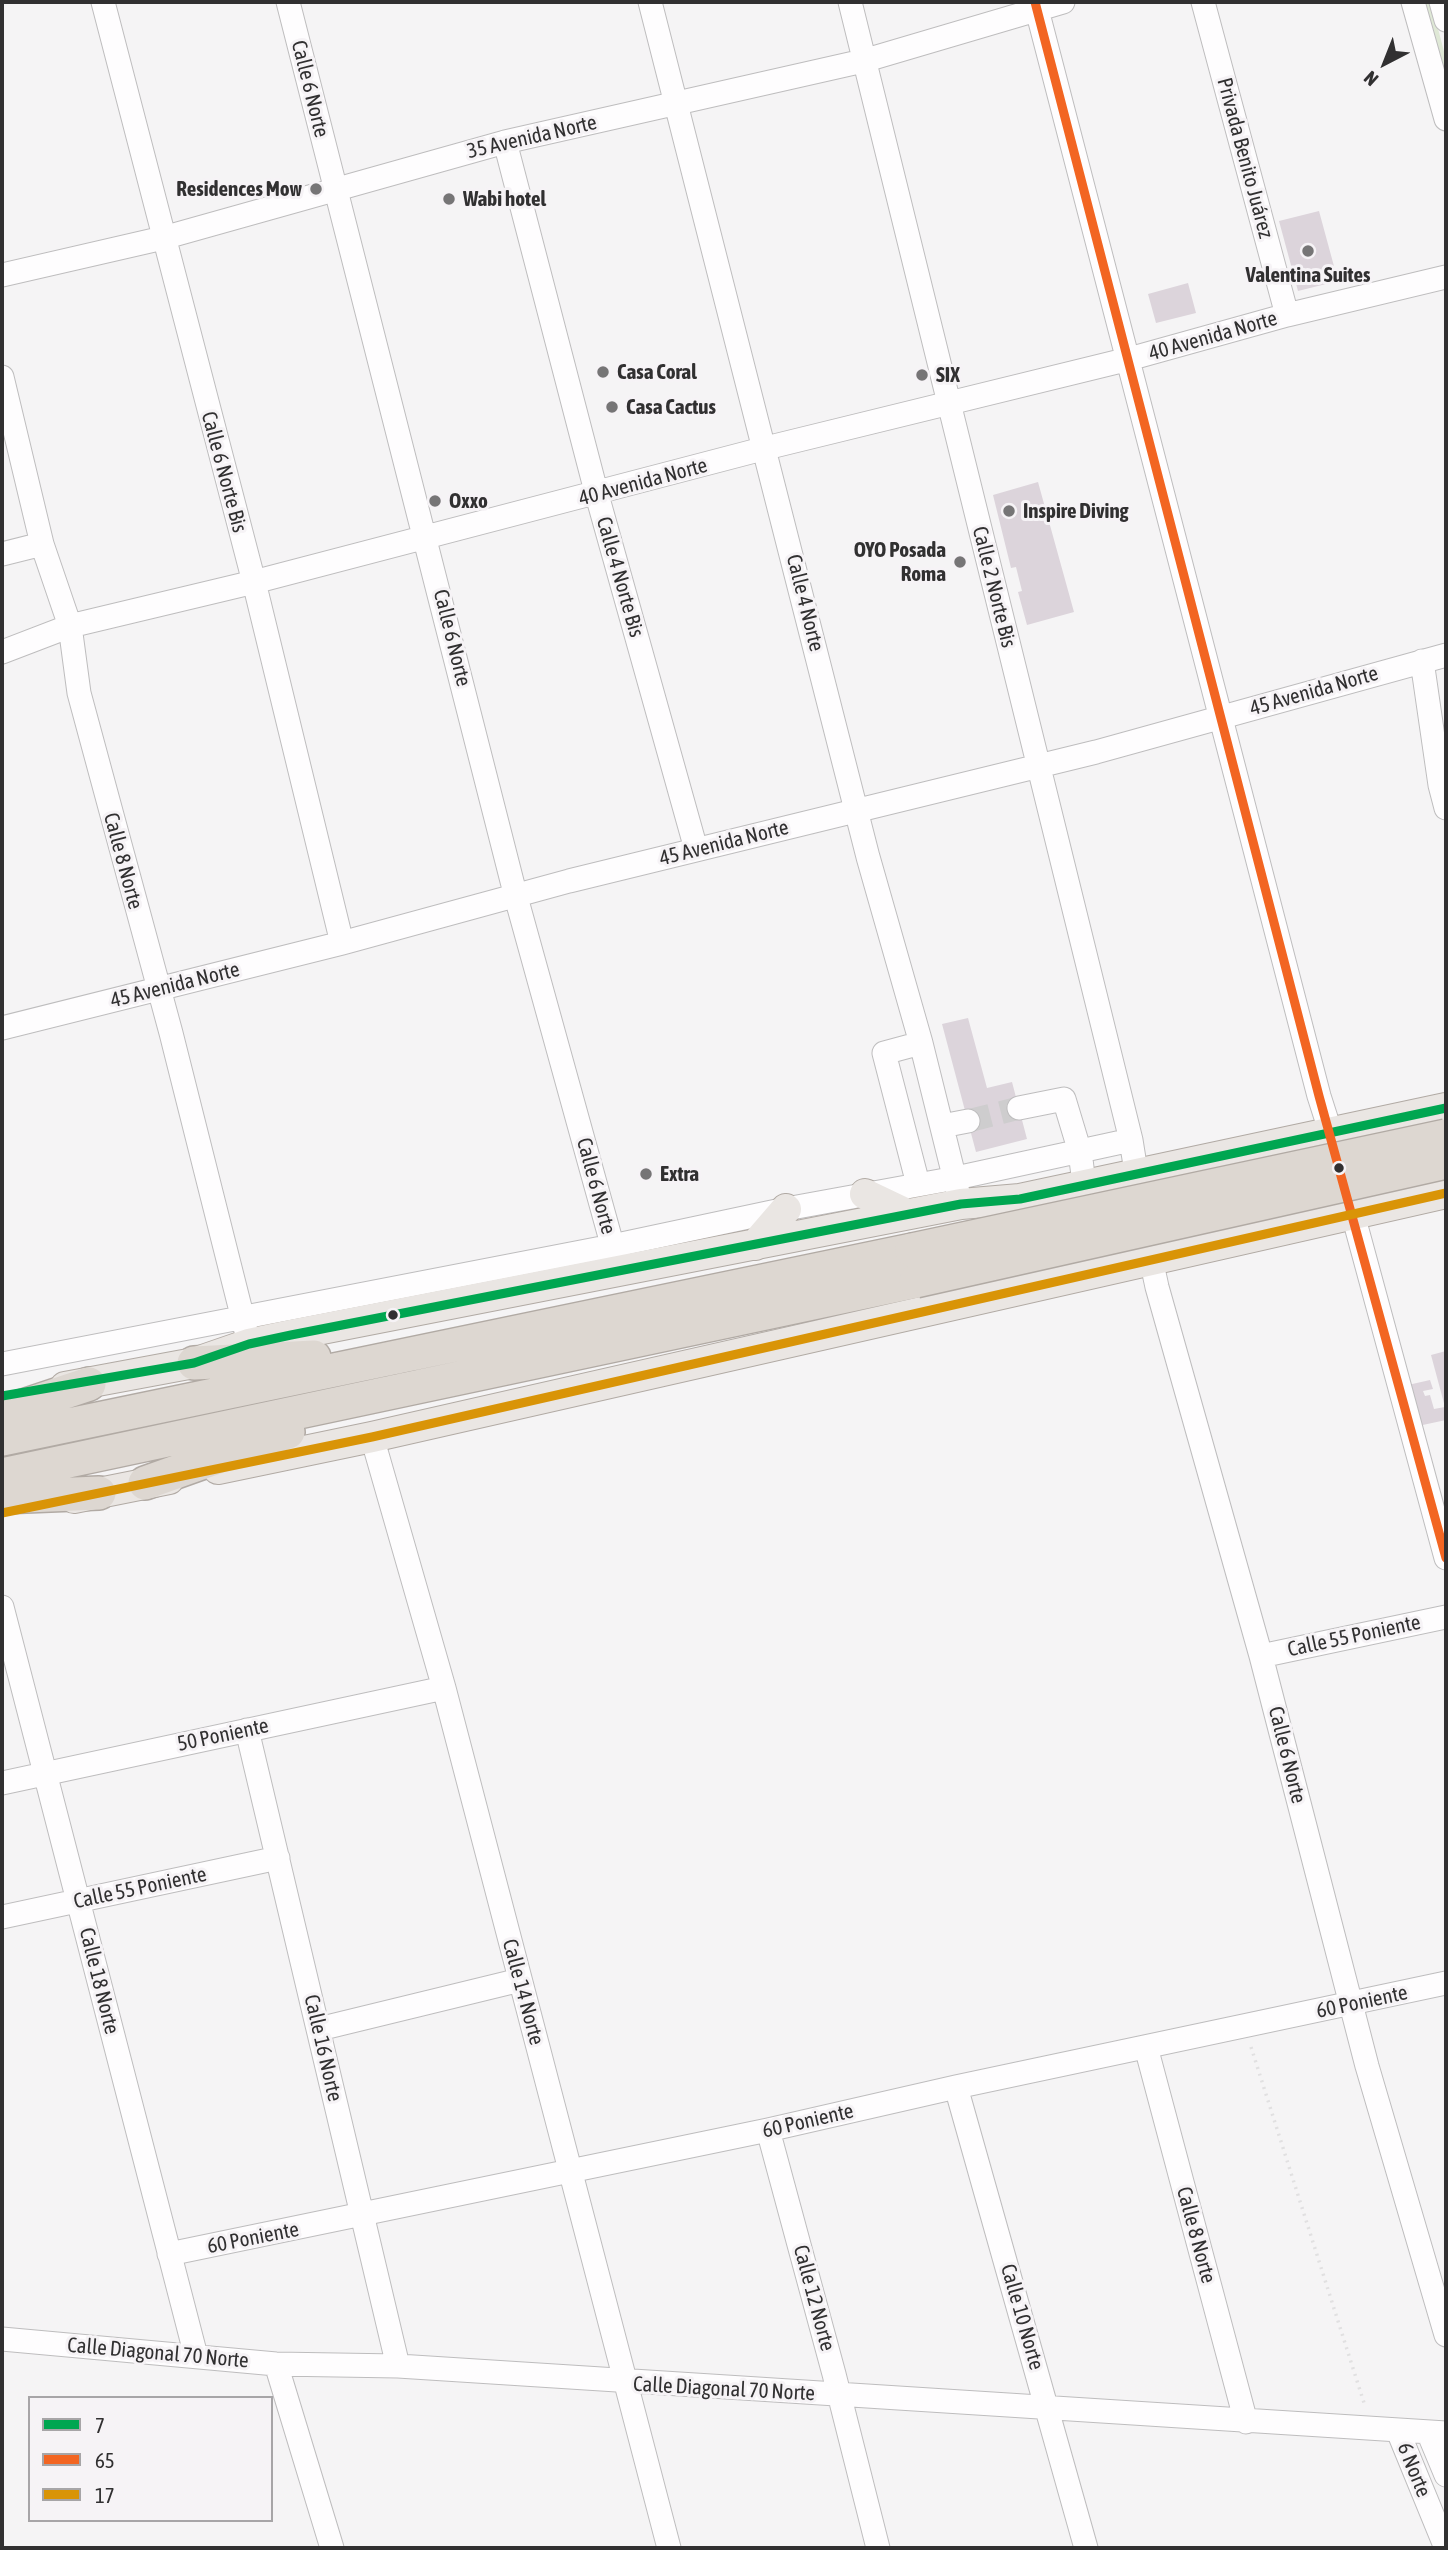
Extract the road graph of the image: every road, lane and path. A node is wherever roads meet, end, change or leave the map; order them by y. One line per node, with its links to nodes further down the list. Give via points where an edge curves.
1 (103, 2): 16 (street, Calle 6 Norte Bis)
2 (288, 2): 15 (street, Calle 6 Norte)
3 (650, 2): 12 (street, Calle 4 Norte)
4 (850, 2): 11 (street, Calle 2 Norte Bis)
5 (1062, 2): 9 (street, 35 Avenida Norte)
6 (1203, 2): 19 (street, Privada Benito Juárez)
7 (1413, 2): 13 (street)
8 (1441, 2): 10 (street)
9 (1036, 5): 11 (street, 35 Avenida Norte); 20 (street)
10 (1446, 20)
11 (863, 61): 12 (street, 35 Avenida Norte); 22 (street, Calle 2 Norte Bis)
12 (675, 105): 14 (street, 35 Avenida Norte); 23 (street, Calle 4 Norte)
13 (1446, 119)
14 (505, 142): 15 (street, 35 Avenida Norte); 24 (street, Calle 4 Norte Bis)
15 (335, 191): 16 (street, 35 Avenida Norte); 25 (street, Calle 6 Norte)
16 (163, 238): 17 (street, 35 Avenida Norte); 28 (street, Calle 6 Norte Bis)
17 (2, 275)
18 (1446, 277): 19 (street, 40 Avenida Norte)
19 (1287, 315): 20 (street, 40 Avenida Norte)
20 (1129, 359): 22 (street, 40 Avenida Norte); 33 (street)
21 (2, 377): 26 (street, Calle 8 Norte)
22 (948, 403): 23 (street, 40 Avenida Norte); 34 (street, Calle 2 Norte Bis)
23 (766, 448): 24 (street, 40 Avenida Norte); 37 (street, Calle 4 Norte)
24 (597, 495): 25 (street, 40 Avenida Norte); 38 (street, Calle 4 Norte Bis)
25 (427, 537): 28 (street, 40 Avenida Norte); 39 (street, Calle 6 Norte)
26 (42, 544): 27 (street); 29 (street, Calle 8 Norte)
27 (2, 554)
28 (254, 582): 29 (street, 40 Avenida Norte); 40 (street, Calle 6 Norte Bis)
29 (70, 626): 30 (street, 40 Avenida Norte); 41 (street, Calle 8 Norte, via 79,694)
30 (2, 652)
31 (1446, 656): 32 (street, 45 Avenida Norte)
32 (1422, 661): 33 (street, 45 Avenida Norte); 35 (street)
33 (1221, 717): 34 (street, 45 Avenida Norte); 48 (street)
34 (1039, 766): 37 (street, 45 Avenida Norte); 50 (street, Calle 2 Norte Bis)
35 (1443, 785): 36 (street)
36 (1446, 808)
37 (857, 811): 38 (street, 45 Avenida Norte); 43 (street, Calle 4 Norte)
38 (696, 849): 39 (street, 45 Avenida Norte)
39 (516, 897): 40 (street, 45 Avenida Norte); 63 (street, Calle 6 Norte)
40 (342, 943): 41 (street, 45 Avenida Norte)
41 (157, 989): 42 (street, 45 Avenida Norte); 66 (street, Calle 8 Norte)
42 (2, 1028)
43 (921, 1043): 47 (street, Calle 4 Norte); 55 (street, via 884,1053)
44 (1019, 1108): 51 (street, via 1064,1099)
45 (1446, 1108): 48 (main road)
46 (968, 1121): 47 (street)
47 (942, 1126): 56 (street, Calle 4 Norte)
48 (1331, 1133): 53 (main road); 60 (street)
49 (1446, 1136): 65 (highway, bridge)
50 (1131, 1140): 51 (street); 53 (street, Calle 2 Norte Bis)
51 (1080, 1152): 54 (street); 56 (street)
52 (1446, 1162): 65 (highway, bridge)
53 (1138, 1173): 54 (main road); 64 (street, Calle 6 Norte)
54 (1084, 1183): 56 (main road, via 1020,1199)
55 (918, 1184): 56 (street); 58 (street)
56 (959, 1191): 61 (main road)
57 (1446, 1193): 60 (main road)
58 (865, 1194): 59 (street); 61 (main road)
59 (786, 1209): 62 (main road); 63 (street)
60 (1352, 1213): 64 (main road); 81 (street)
61 (907, 1214): 62 (main road)
62 (755, 1245): 63 (main road)
63 (616, 1259): 66 (main road)
64 (1151, 1260): 74 (main road); 84 (street, Calle 6 Norte)
65 (914, 1266): 67 (highway); 71 (highway)
66 (246, 1331): 68 (main road); 69 (street)
67 (414, 1353): 68 (highway); 75 (highway)
68 (194, 1363): 70 (main road)
69 (2, 1364)
70 (89, 1384): 72 (main road); 73 (highway)
71 (403, 1391): 76 (highway); 77 (highway)
72 (2, 1396)
73 (2, 1413)
74 (372, 1437): 77 (main road); 85 (street, Calle 14 Norte)
75 (2, 1439)
76 (2, 1475)
77 (145, 1483): 78 (main road)
78 (99, 1493): 79 (highway); 80 (main road)
79 (2, 1497)
80 (2, 1513)
81 (1446, 1558)
82 (2, 1607): 87 (street, Calle 18 Norte)
83 (1446, 1617): 84 (street, Calle 55 Poniente)
84 (1261, 1656): 94 (street, Calle 6 Norte)
85 (444, 1688): 86 (street, 50 Poniente); 92 (street, Calle 14 Norte)
86 (247, 1730): 87 (street, 50 Poniente); 89 (street, Calle 16 Norte)
87 (45, 1773): 88 (street, 50 Poniente); 90 (street, Calle 18 Norte)
88 (2, 1783)
89 (278, 1858): 90 (street, Calle 55 Poniente); 96 (street, Calle 16 Norte)
90 (78, 1901): 91 (street, Calle 55 Poniente); 102 (street, Calle 18 Norte)
91 (2, 1917)
92 (520, 1980): 96 (street); 100 (street, Calle 14 Norte)
93 (1446, 1983): 94 (street, 60 Poniente)
94 (1351, 2004): 95 (street, 60 Poniente); 103 (street, Calle 6 Norte)
95 (1244, 2026): 97 (street, 60 Poniente); 112 (path)
96 (319, 2029): 101 (street, Calle 16 Norte)
97 (1146, 2047): 98 (street, 60 Poniente); 111 (street, Calle 8 Norte)
98 (956, 2087): 99 (street, 60 Poniente); 110 (street, Calle 10 Norte)
99 (768, 2130): 100 (street, 60 Poniente); 109 (street, Calle 12 Norte)
100 (569, 2169): 101 (street, 60 Poniente); 108 (street, Calle 14 Norte)
101 (362, 2216): 102 (street, 60 Poniente); 107 (street, Calle 16 Norte)
102 (169, 2255): 105 (street, Calle 18 Norte)
103 (1446, 2335)
104 (2, 2339): 105 (street, Calle Diagonal 70 Norte)
105 (196, 2356): 106 (street, Calle Diagonal 70 Norte)
106 (276, 2364): 107 (street, Calle Diagonal 70 Norte); 116 (street)
107 (398, 2367): 108 (street, Calle Diagonal 70 Norte)
108 (625, 2383): 109 (street, Calle Diagonal 70 Norte); 117 (street, Calle 14 Norte)
109 (840, 2395): 110 (street, Calle Diagonal 70 Norte); 118 (street, Calle 12 Norte)
110 (1048, 2409): 111 (street, Calle Diagonal 70 Norte); 119 (street, Calle 10 Norte)
111 (1246, 2422): 112 (street, Calle Diagonal 70 Norte)
112 (1372, 2428): 113 (street, Calle Diagonal 70 Norte)
113 (1398, 2431): 114 (street, Calle Diagonal 70 Norte); 120 (street, 6 Norte)
114 (1437, 2433): 115 (street)
115 (1446, 2475)
116 (332, 2548)
117 (669, 2548)
118 (878, 2548)
119 (1086, 2548)
120 (1446, 2548)

